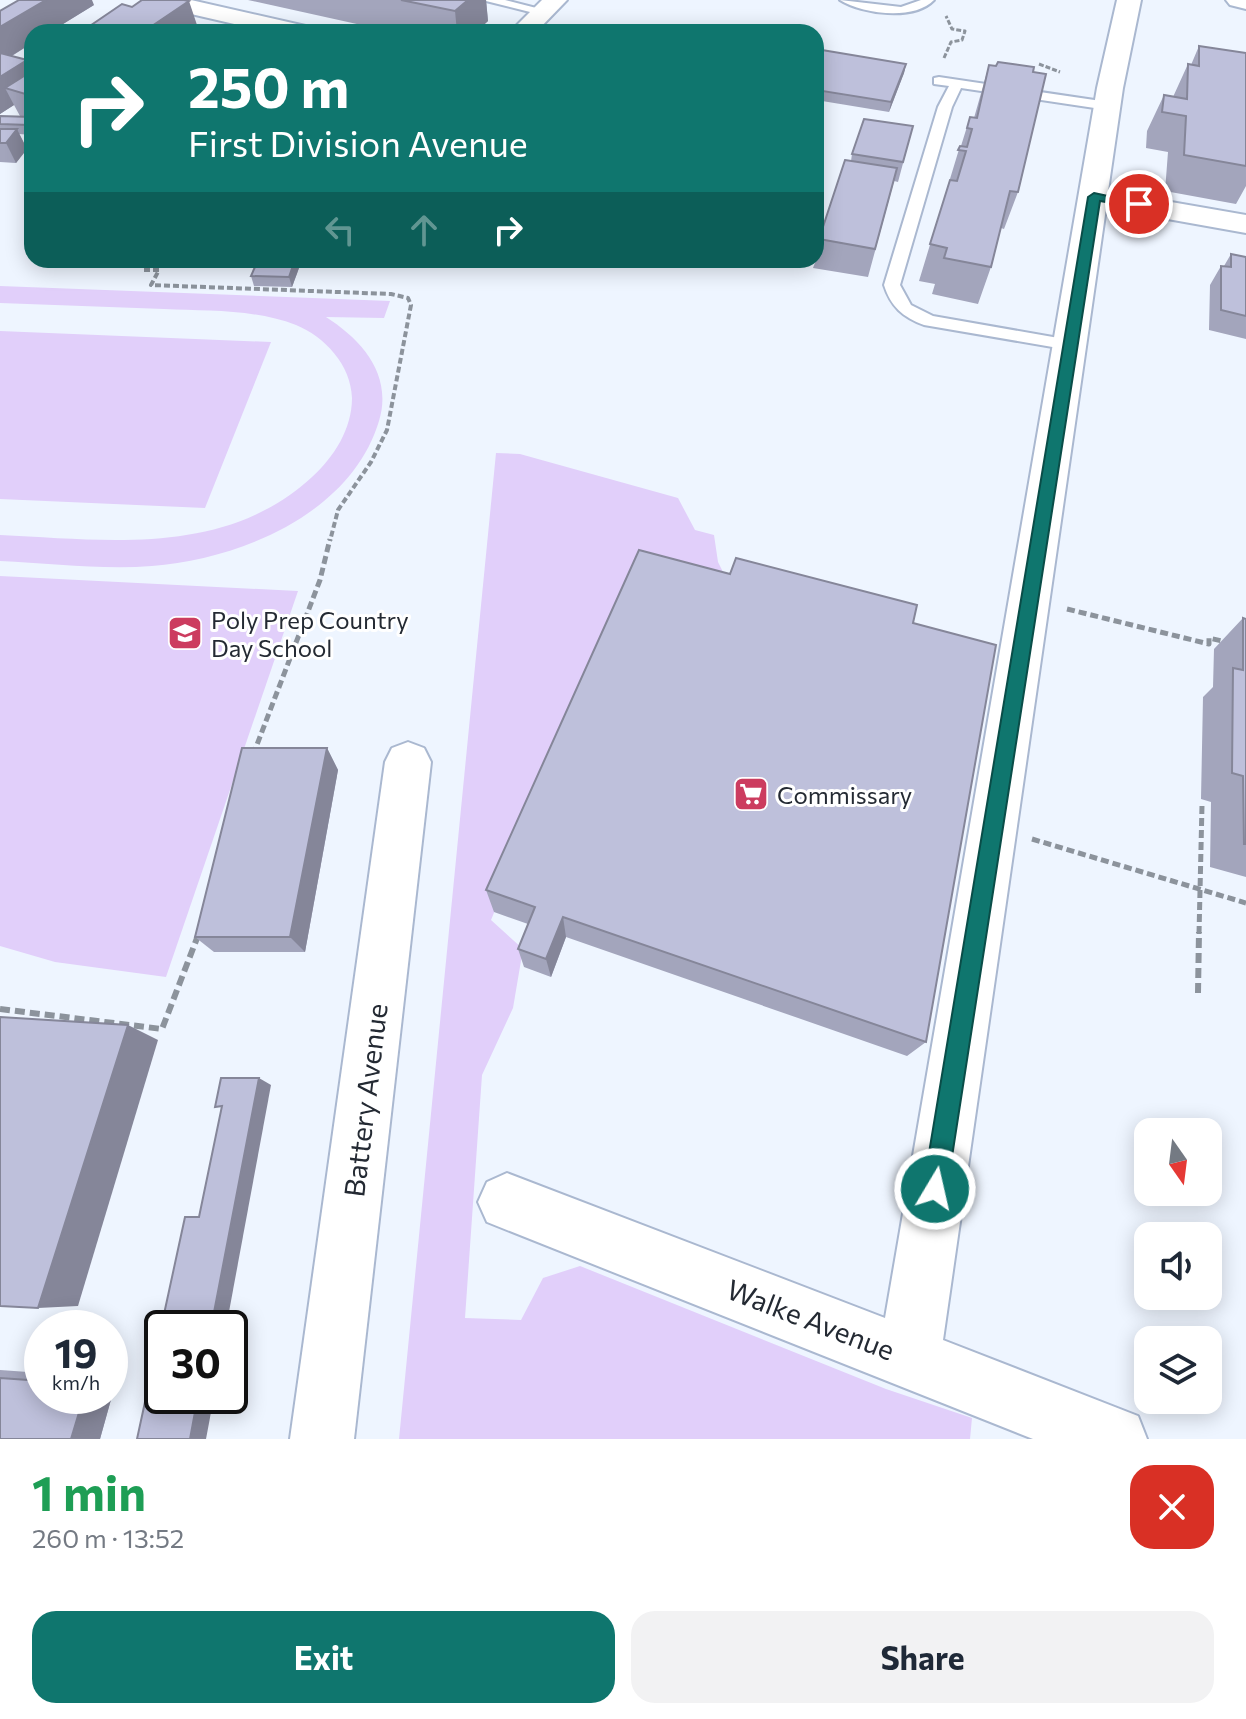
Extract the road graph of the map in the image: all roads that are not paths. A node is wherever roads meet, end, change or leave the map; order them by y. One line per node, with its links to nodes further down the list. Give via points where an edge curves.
1 (160, 0): 9 (street)
2 (488, 0): 8 (lane)
3 (846, 0): 7 (lane, via 901,10)
4 (1129, 0): 13 (street)
5 (1238, 0): 6 (street)
6 (1246, 2)
7 (925, 4)
8 (548, 5): 10 (street)
9 (266, 24)
10 (530, 24)
11 (939, 75): 12 (lane)
12 (957, 84): 13 (lane); 16 (lane, via 945,107 892,285 897,303 930,321)
13 (1108, 106): 14 (street)
14 (1094, 197): 15 (street); 16 (street)
15 (1246, 224)
16 (1070, 345): 19 (street)
17 (408, 762): 20 (street, Battery Avenue)
18 (507, 1202): 19 (street, Walke Avenue)
19 (909, 1357): 21 (street, Walke Avenue)
20 (322, 1439)
21 (1115, 1439)

